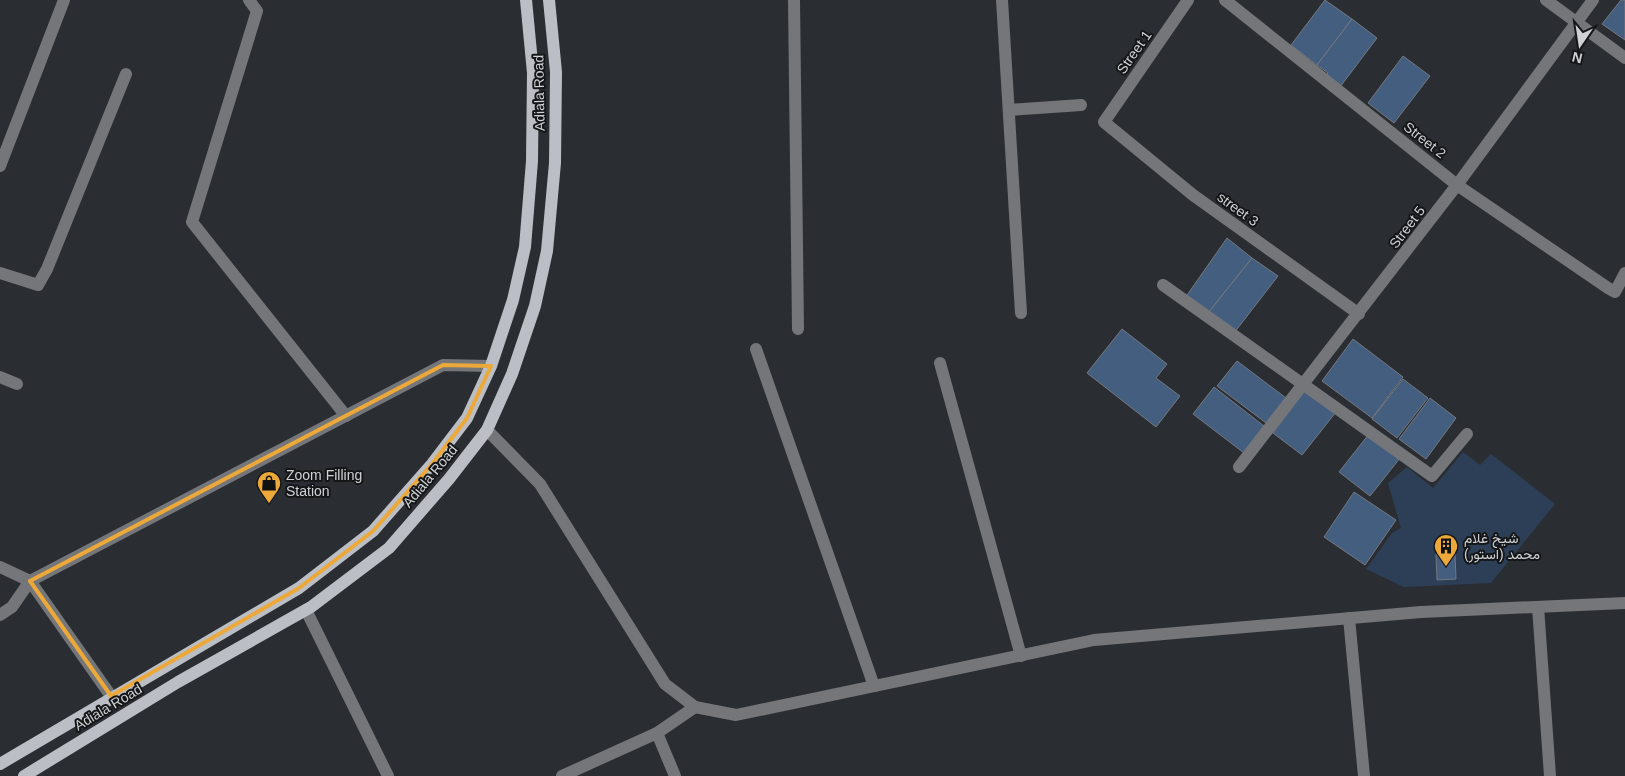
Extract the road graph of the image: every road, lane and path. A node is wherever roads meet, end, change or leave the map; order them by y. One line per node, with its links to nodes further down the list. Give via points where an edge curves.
1 (64, 0): 17 (street)
2 (249, 0): 31 (street, via 257,11 192,222)
3 (526, 0): 27 (main road, Adiala Road, via 533,73 532,162 525,247 513,300)
4 (549, 0): 32 (main road, Adiala Road, via 556,72 555,163 547,251 535,306 512,374)
5 (794, 0): 24 (street)
6 (1002, 0): 15 (street)
7 (1188, 0): 16 (street, Street 1)
8 (1225, 0): 18 (street, Street 2)
9 (1546, 0): 11 (street)
10 (1593, 0): 11 (street, Street 5)
11 (1576, 22): 12 (street); 18 (street, Street 5)
12 (1625, 58)
13 (126, 74): 19 (street, via 38,285)
14 (1081, 105): 15 (street)
15 (1009, 110): 22 (street)
16 (1104, 122): 23 (street, street 3, via 1193,195)
17 (0, 166)
18 (1457, 185): 20 (street, Street 2, via 1615,292); 23 (street, Street 5)
19 (0, 273)
20 (1625, 273)
21 (1163, 285): 30 (street)
22 (1021, 312)
23 (1360, 314): 30 (street, Street 5)
24 (798, 329)
25 (756, 349): 43 (street)
26 (940, 363): 42 (street)
27 (491, 366): 31 (street, via 443,365); 44 (main road, Adiala Road, via 467,418 432,464 373,531 299,588)
28 (0, 377): 29 (street)
29 (17, 384)
30 (1304, 384): 33 (street, via 1432,476); 34 (street, Street 5)
31 (346, 416): 36 (street)
32 (487, 430): 39 (main road, Adiala Road, via 450,479 389,548); 45 (street, via 540,484 665,684)
33 (1467, 434)
34 (1239, 467)
35 (0, 567): 36 (street)
36 (30, 581): 40 (street, via 12,607); 44 (street)
37 (1625, 603): 38 (street)
38 (1538, 607): 41 (street); 53 (street)
39 (306, 610): 48 (main road, Adiala Road, via 178,682); 49 (street)
40 (0, 615)
41 (1349, 618): 42 (street, via 1094,640); 52 (street)
42 (1020, 656): 43 (street)
43 (874, 686): 45 (street, via 736,715)
44 (111, 696): 47 (main road, Adiala Road)
45 (695, 707): 46 (street)
46 (657, 733): 50 (street); 51 (street)
47 (0, 764)
48 (24, 776)
49 (388, 776)
50 (562, 776)
51 (675, 776)
52 (1364, 776)
53 (1550, 776)

